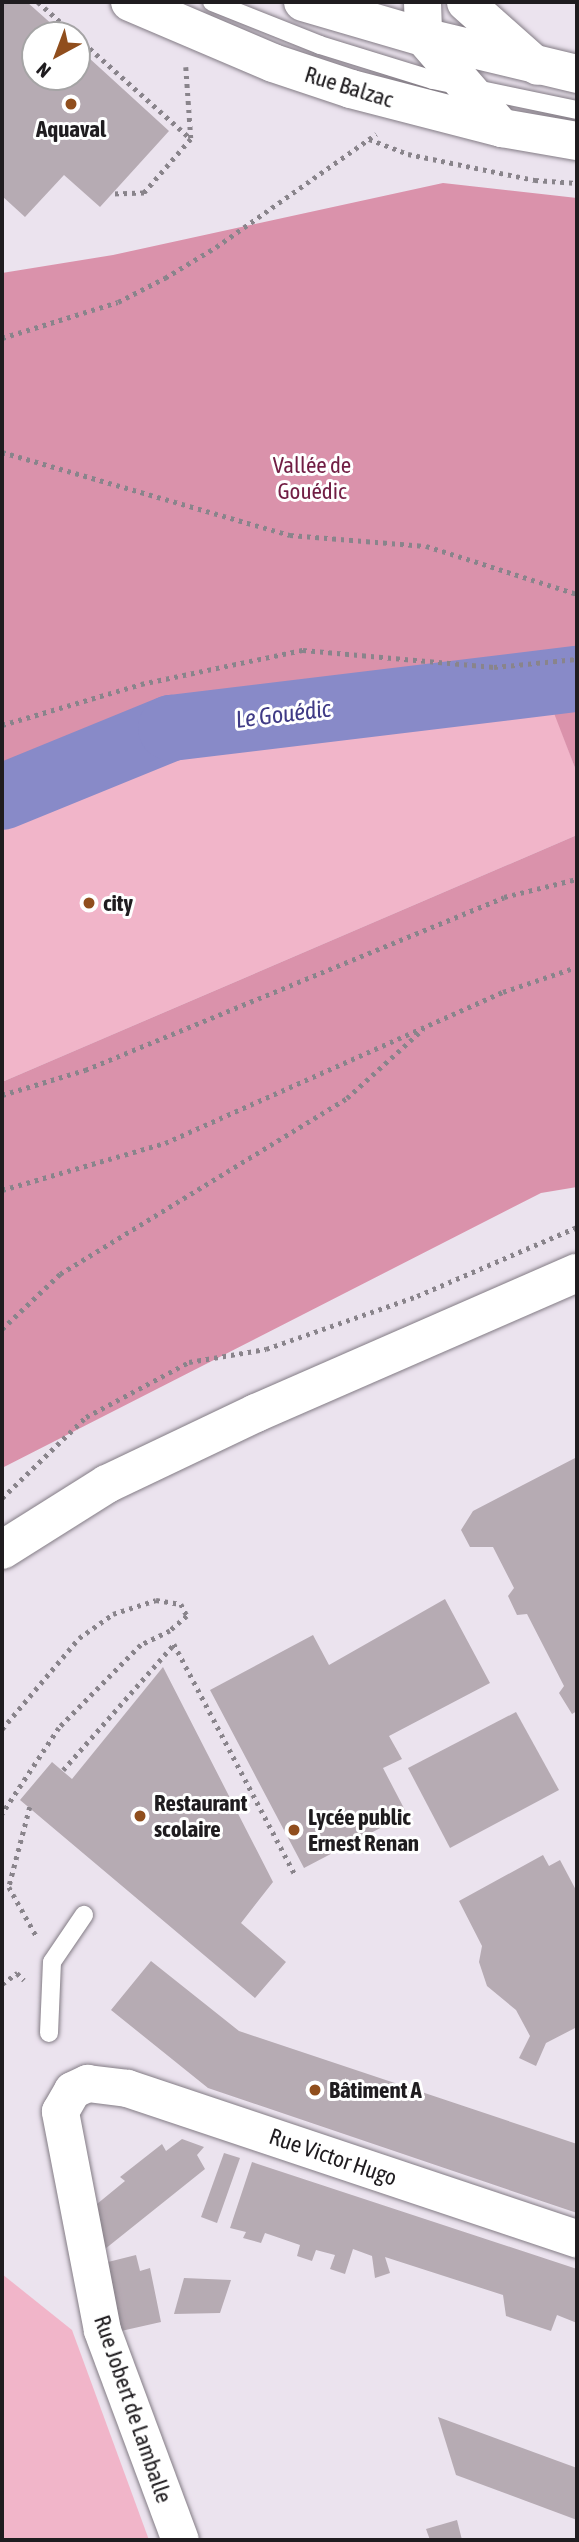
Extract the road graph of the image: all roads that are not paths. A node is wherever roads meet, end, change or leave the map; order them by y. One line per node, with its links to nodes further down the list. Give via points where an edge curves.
1 (130, 2): 10 (street, Rue Balzac, via 273,64 401,104)
2 (212, 2): 8 (lane, via 320,45)
3 (303, 2): 5 (street)
4 (465, 2): 6 (street)
5 (423, 20): 6 (street); 8 (street)
6 (537, 66): 7 (street)
7 (577, 74)
8 (468, 88): 9 (lane); 10 (street)
9 (577, 110)
10 (502, 128): 11 (street, Rue Balzac)
11 (577, 141)
12 (577, 1273): 13 (street, via 120,1478)
13 (2, 1550)
14 (84, 1915): 15 (lane, via 52,1962)
15 (49, 2033)
16 (60, 2110): 17 (street, Rue Victor Hugo, via 72,2090 87,2084 139,2092); 18 (street, Rue Jobert de Lamballe, via 102,2330)
17 (577, 2239)
18 (180, 2540)

